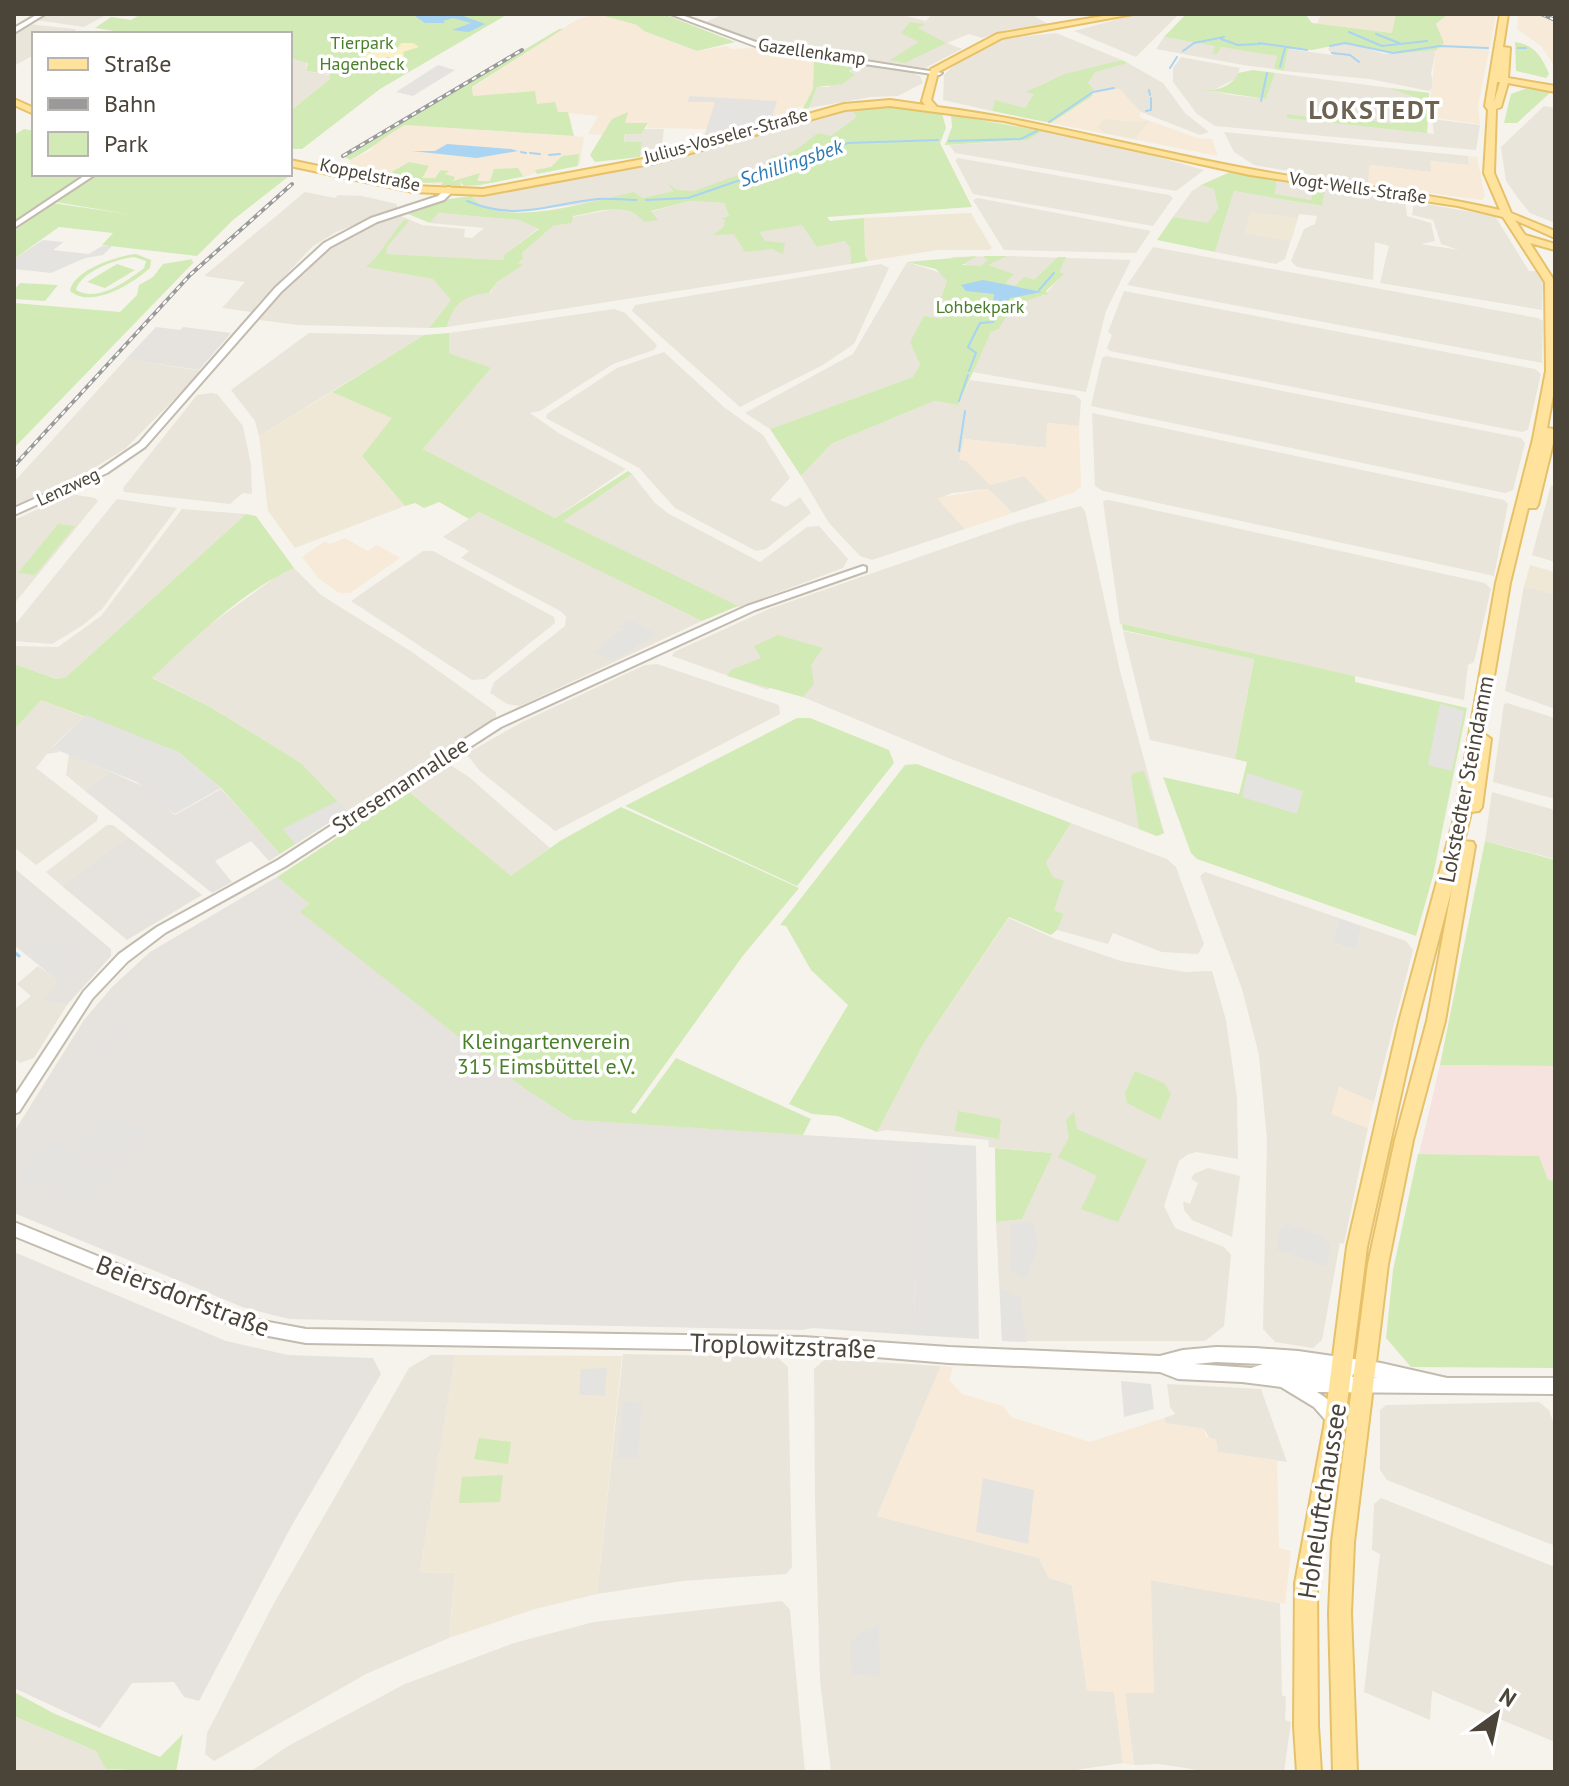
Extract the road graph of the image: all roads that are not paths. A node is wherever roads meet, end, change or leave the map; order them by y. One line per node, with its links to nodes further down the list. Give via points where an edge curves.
1 (42, 14): 6 (street)
2 (673, 14): 8 (street, Gazellenkamp, via 757,45)
3 (1129, 14): 8 (main road, via 998,36 947,63)
4 (1504, 14): 9 (main road)
5 (1510, 14): 7 (main road)
6 (14, 31)
7 (1505, 67): 9 (main road); 11 (main road)
8 (934, 76): 13 (main road, via 914,93); 14 (main road)
9 (1498, 79): 10 (main road); 11 (main road); 12 (main road); 15 (main road)
10 (1526, 85): 11 (main road); 12 (main road)
11 (1554, 87)
12 (1499, 95): 15 (main road)
13 (895, 99): 14 (main road, Julius-Vosseler-Straße); 21 (main road, Julius-Vosseler-Straße, via 837,106 645,159)
14 (928, 104): 18 (main road, Julius-Vosseler-Straße); 21 (main road, Julius-Vosseler-Straße, via 852,106 631,165 494,191)
15 (1492, 110): 22 (main road, via 1493,172)
16 (292, 160): 21 (main road, Koppelstraße)
17 (292, 160): 20 (main road, Koppelstraße)
18 (1227, 166): 23 (main road, Vogt-Wells-Straße)
19 (89, 176): 27 (street)
20 (400, 187): 21 (main road, Koppelstraße); 25 (street, via 424,196)
21 (450, 191): 25 (street, Julius-Vosseler-Straße)
22 (1500, 195): 24 (main road); 26 (main road)
23 (1458, 203): 24 (main road, Vogt-Wells-Straße); 26 (main road, Vogt-Wells-Straße)
24 (1482, 204): 26 (main road, Vogt-Wells-Straße)
25 (414, 208): 34 (street, Julius-Vosseler-Straße, via 349,233 299,270 159,429)
26 (1511, 213): 28 (main road); 29 (main road); 30 (main road)
27 (14, 226)
28 (1555, 232)
29 (1525, 238): 30 (main road); 32 (main road)
30 (1541, 244): 31 (main road); 32 (main road)
31 (1554, 249)
32 (1552, 274): 42 (main road, Lokstedter Steindamm, via 1546,409 1503,583 1460,829 1408,1022 1357,1247)
33 (1555, 392): 42 (main road, Lokstedter Steindamm, via 1546,460 1491,693 1436,1021)
34 (121, 460): 35 (street, Lenzweg)
35 (14, 512)
36 (863, 569): 37 (street, Stresemannallee, via 749,609 497,724 282,863 155,933 88,995)
37 (14, 1108)
38 (14, 1229): 39 (street, Beiersdorfstraße, via 252,1326 306,1336)
39 (406, 1338): 40 (street, Troplowitzstraße, via 803,1344)
40 (1160, 1364): 41 (street, Troplowitzstraße, via 1178,1371); 42 (street, Troplowitzstraße, via 1175,1356 1229,1354)
41 (1242, 1374): 42 (street, via 1275,1369); 43 (street, Troplowitzstraße)
42 (1352, 1377): 43 (street, Troplowitzstraße); 44 (street, via 1419,1388); 45 (main road, Hoheluftchaussee); 47 (main road, Hoheluftchaussee, via 1342,1565)
43 (1273, 1378): 45 (street, via 1319,1402)
44 (1555, 1386)
45 (1335, 1418): 46 (main road, Hoheluftchaussee, via 1306,1583)
46 (1309, 1772)
47 (1345, 1772)

